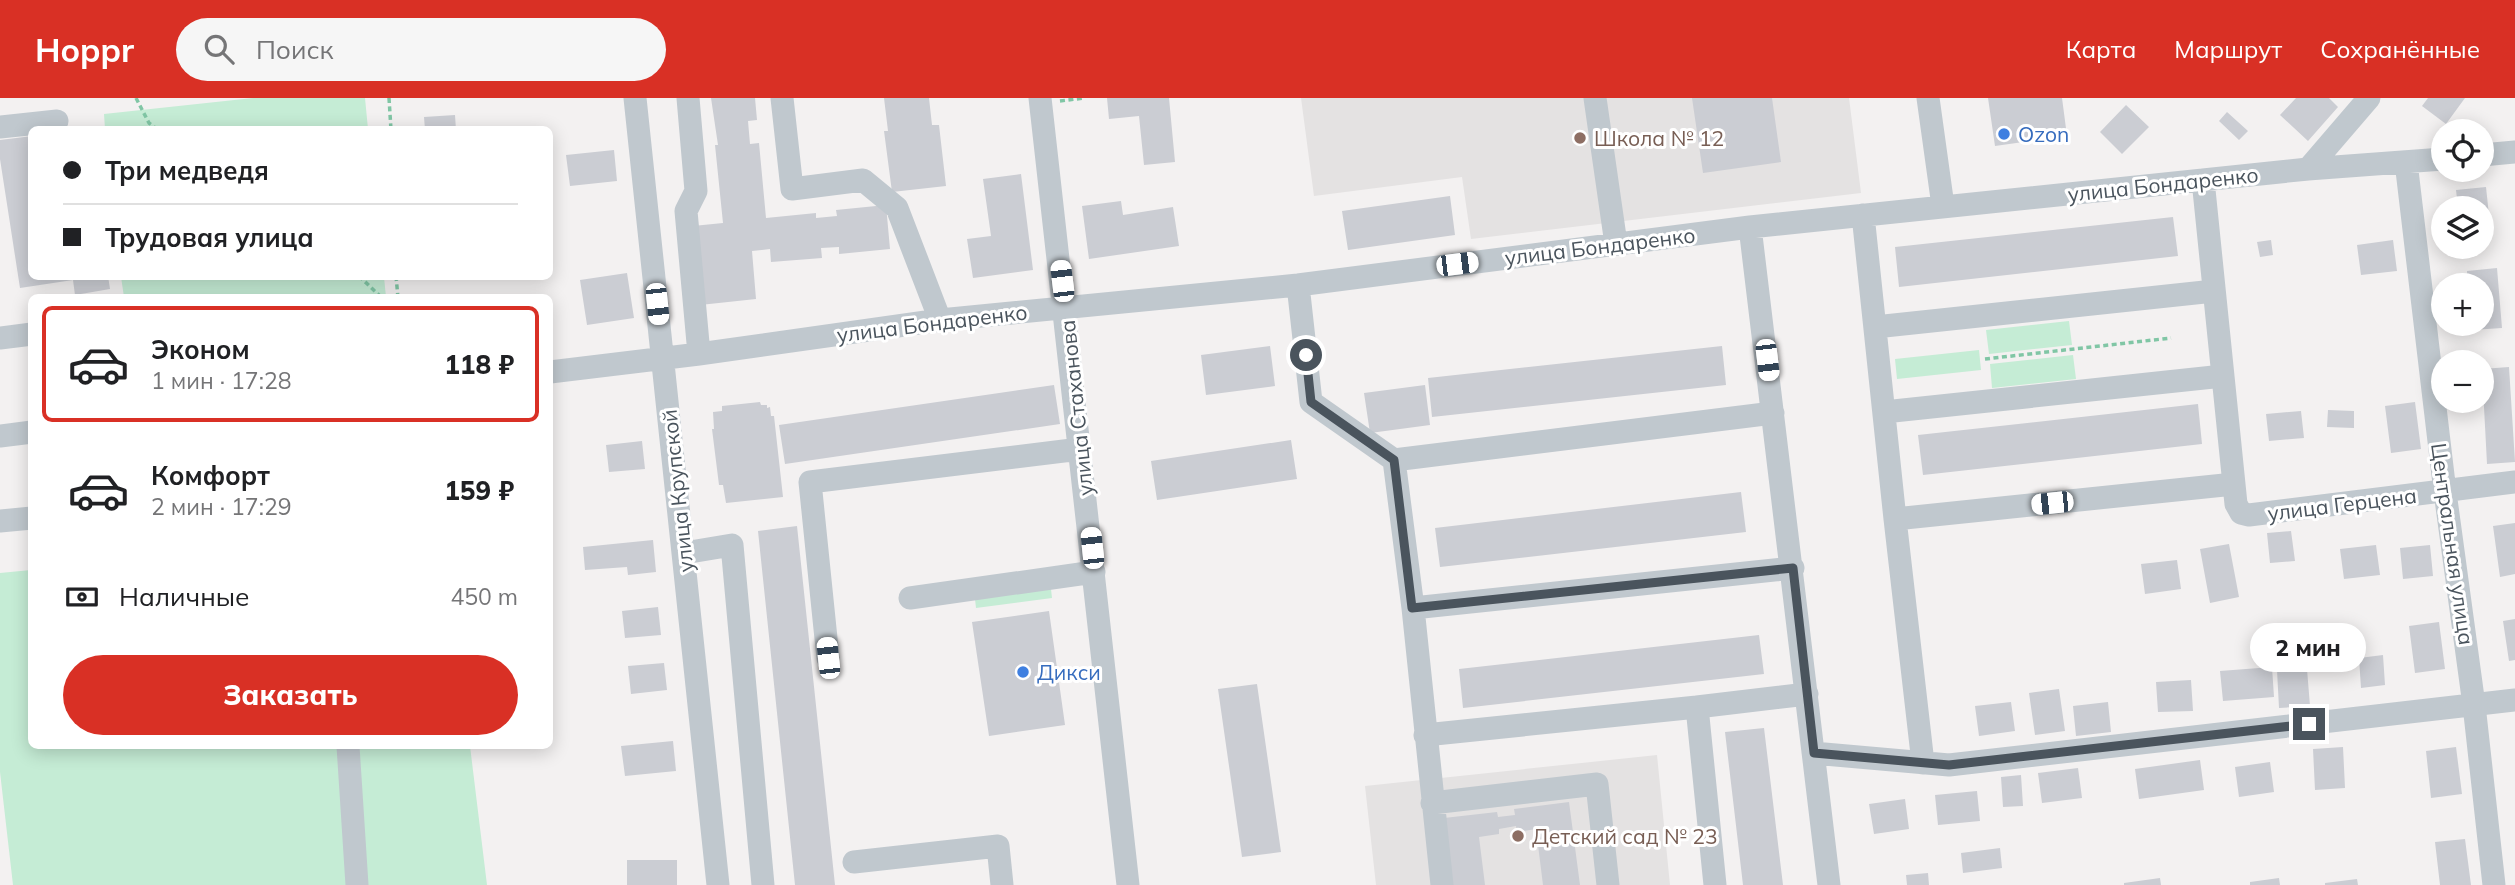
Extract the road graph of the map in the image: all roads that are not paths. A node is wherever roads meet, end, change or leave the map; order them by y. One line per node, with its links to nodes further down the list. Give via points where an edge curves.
1 (635, 98): 28 (street, улица Крупской)
2 (688, 98): 27 (street, via 696,191 686,211)
3 (782, 98): 23 (street, via 792,189 863,180 897,208)
4 (1040, 98): 22 (street, улица Стаханова)
5 (1595, 98): 19 (street)
6 (1928, 98): 16 (street)
7 (2369, 98): 14 (street)
8 (57, 121): 9 (street)
9 (0, 127)
10 (2515, 152): 11 (street)
11 (2494, 154)
12 (2431, 160): 13 (street, улица Бондаренко)
13 (2406, 162): 14 (street, улица Бондаренко); 39 (street, Центральная улица)
14 (2308, 169): 15 (street, улица Бондаренко)
15 (2203, 180): 16 (street, улица Бондаренко); 21 (street, улица Герцена)
16 (1943, 206): 17 (street, улица Бондаренко)
17 (1863, 215): 18 (street, улица Бондаренко); 24 (street)
18 (1750, 227): 19 (street, улица Бондаренко); 32 (street)
19 (1616, 244): 20 (street, улица Бондаренко)
20 (1297, 285): 22 (street, улица Бондаренко); 36 (street, via 1311,402)
21 (2214, 292): 24 (street); 30 (street, улица Герцена)
22 (1065, 307): 23 (street, улица Бондаренко); 35 (street, улица Стаханова)
23 (940, 320): 27 (street, улица Бондаренко)
24 (1875, 327): 31 (street)
25 (28, 334): 26 (street)
26 (0, 338)
27 (699, 354): 28 (street, улица Бондаренко)
28 (663, 359): 29 (street, улица Бондаренко); 43 (street, улица Крупской)
29 (553, 372)
30 (2223, 376): 31 (street); 38 (street, улица Герцена)
31 (1884, 412): 41 (street)
32 (1773, 413): 36 (street); 44 (street)
33 (28, 432): 34 (street)
34 (0, 436)
35 (1080, 449): 45 (street, улица Стаханова); 48 (street, via 810,482)
36 (1394, 460): 47 (street)
37 (2515, 482): 39 (street, улица Герцена)
38 (2234, 484): 39 (street, улица Герцена, via 2236,505 2249,515); 41 (street)
39 (2445, 492): 51 (street, Центральная улица)
40 (28, 518): 42 (street)
41 (1895, 519): 56 (street)
42 (0, 521)
43 (684, 552): 60 (street, улица Крупской); 61 (street, via 732,545)
44 (1793, 568): 47 (street); 49 (street)
45 (1094, 572): 46 (street); 63 (street, улица Стаханова)
46 (910, 598)
47 (1412, 608): 53 (street)
48 (828, 658)
49 (1807, 694): 52 (street); 55 (street)
50 (2515, 700): 51 (street)
51 (2474, 705): 56 (street, via 1949,765); 68 (street, Центральная улица)
52 (1697, 707): 53 (street); 66 (street)
53 (1425, 734): 57 (street)
54 (348, 749): 59 (street)
55 (1814, 753): 56 (street); 67 (street)
56 (1923, 763)
57 (1432, 803): 64 (street); 65 (street, via 1597,784)
58 (854, 862): 62 (street, via 998,846)
59 (357, 885)
60 (718, 885)
61 (764, 885)
62 (1002, 885)
63 (1128, 885)
64 (1442, 885)
65 (1608, 885)
66 (1715, 885)
67 (1829, 885)
68 (2494, 885)

